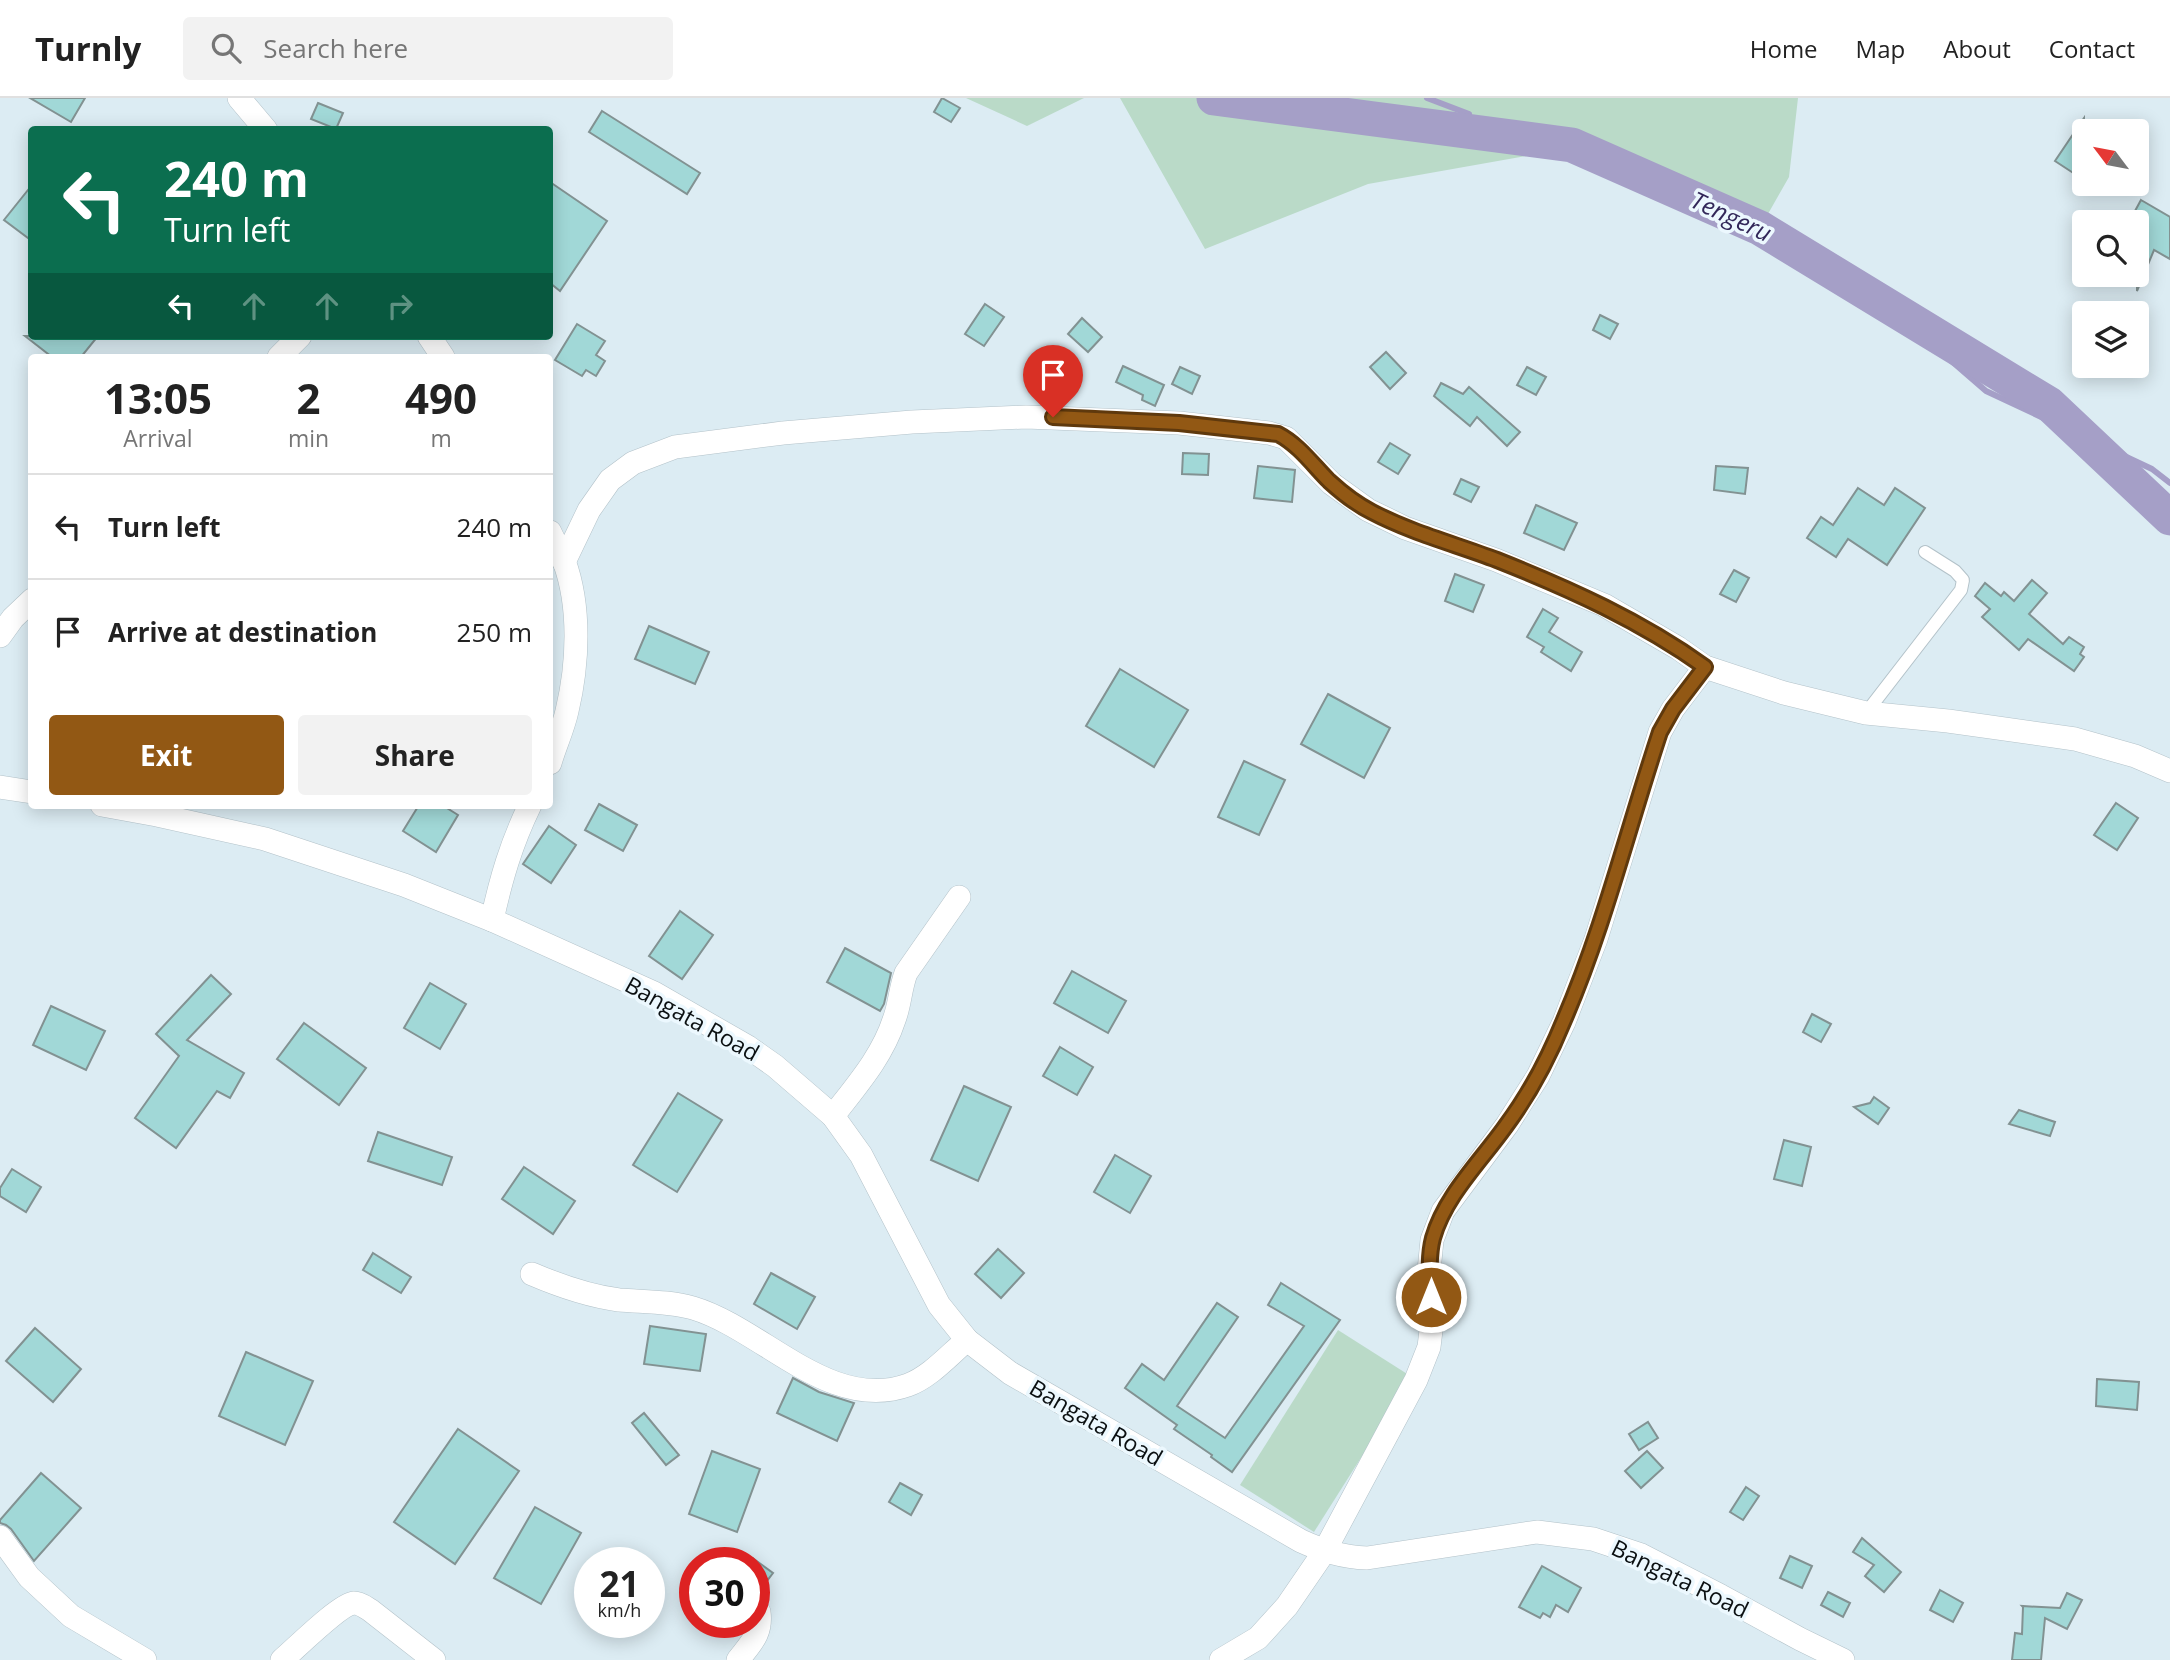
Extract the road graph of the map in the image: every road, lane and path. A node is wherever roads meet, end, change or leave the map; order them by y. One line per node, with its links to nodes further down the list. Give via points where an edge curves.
1 (239, 98): 2 (street)
2 (263, 126)
3 (296, 340): 4 (street)
4 (282, 354)
5 (553, 538): 7 (street)
6 (1925, 552): 11 (lane, via 1955,571 1963,580 1961,590)
7 (564, 562): 10 (street, via 589,510 610,480 633,463 675,447 958,419 1080,418 1191,424 1278,434 1368,510 1604,605); 12 (street, via 576,632 573,680)
8 (28, 604): 9 (street)
9 (0, 636)
10 (1705, 667): 11 (street); 24 (street, via 1660,732 1595,939 1538,1076 1443,1211 1430,1261 1429,1347)
11 (1866, 713): 13 (street, via 2075,739)
12 (553, 754)
13 (2170, 771)
14 (0, 787): 15 (street)
15 (28, 791)
16 (123, 809): 19 (street, Bangata Road, via 265,839)
17 (528, 809): 19 (street, via 503,869)
18 (959, 897): 20 (street, via 906,973 895,1019 882,1048)
19 (492, 920): 20 (street, Bangata Road, via 654,993 748,1047)
20 (833, 1116): 22 (street, Bangata Road, via 861,1155 939,1305)
21 (532, 1274): 22 (street, via 617,1300 693,1308 720,1318 827,1381 864,1390 909,1385)
22 (967, 1340): 24 (street, Bangata Road, via 1037,1390)
23 (0, 1538): 26 (street, via 29,1577 71,1616)
24 (1324, 1552): 30 (street, via 1287,1606 1258,1638); 31 (street, Bangata Road, via 1386,1557 1537,1532 1594,1539 1641,1555)
25 (755, 1638): 29 (street)
26 (145, 1660)
27 (282, 1660): 28 (street, via 351,1603 370,1610)
28 (434, 1660)
29 (738, 1660)
30 (1221, 1660)
31 (1843, 1660)

